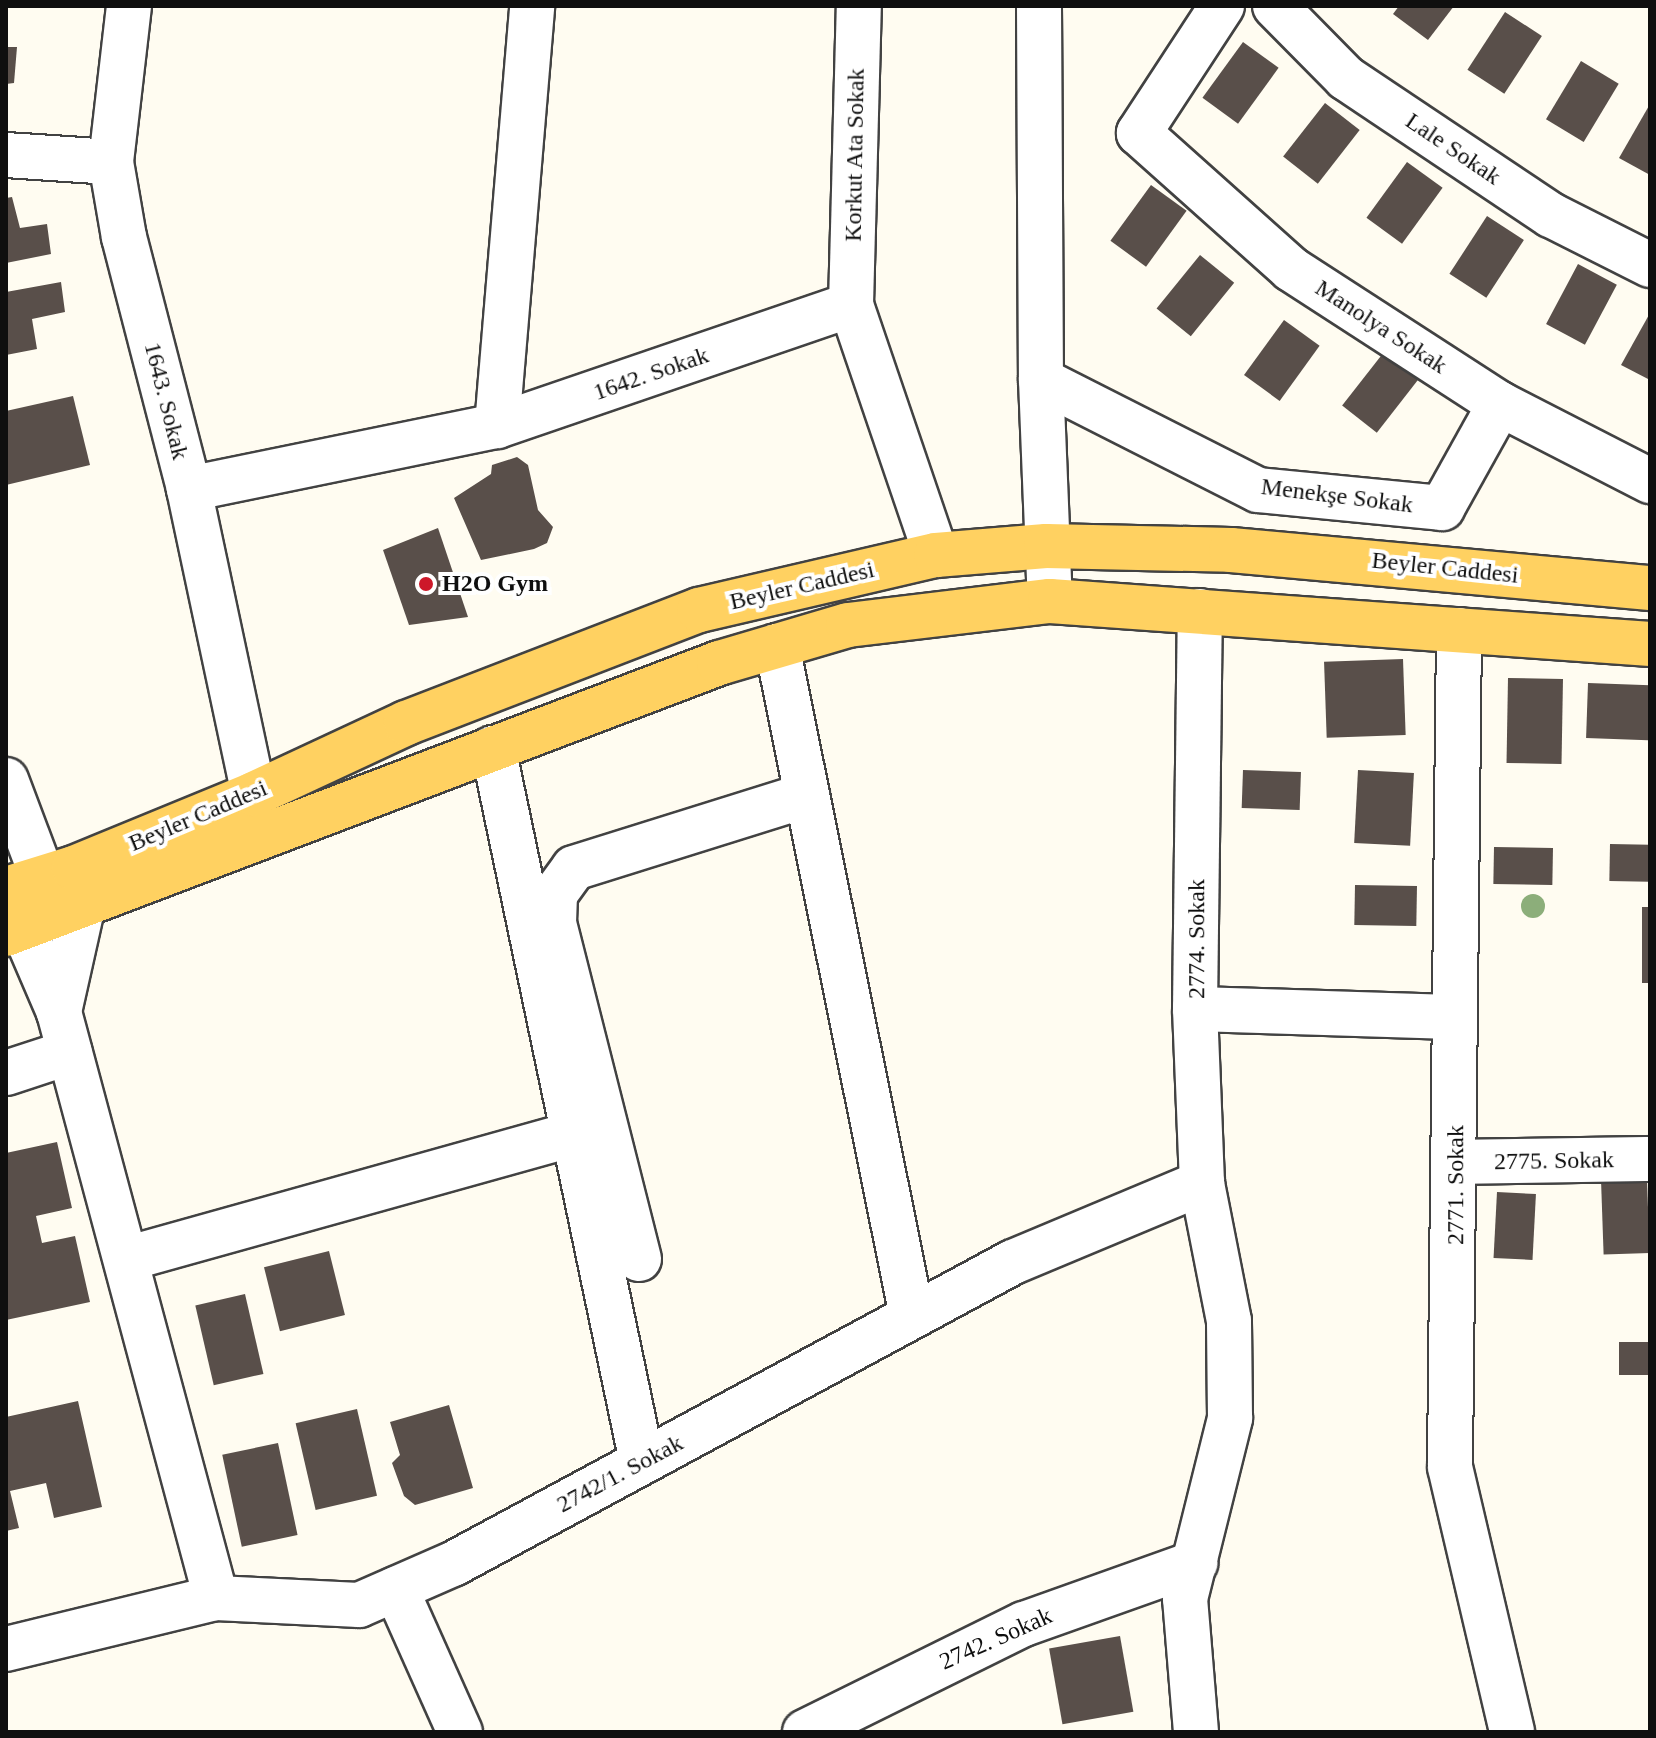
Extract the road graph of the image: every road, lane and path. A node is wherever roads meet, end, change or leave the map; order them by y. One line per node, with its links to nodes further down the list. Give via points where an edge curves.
1 (129, 6): 8 (street, 1643. Sokak)
2 (532, 6): 13 (street)
3 (859, 6): 10 (street, Korkut Ata Sokak)
4 (1039, 6): 11 (street)
5 (1222, 6): 12 (street, Manolya Sokak, via 1139,133 1291,269)
6 (1275, 6): 9 (street, Lale Sokak, via 1346,78 1551,215)
7 (6, 155): 8 (street)
8 (111, 162): 15 (street, 1643. Sokak, via 124,237)
9 (1650, 265)
10 (851, 305): 13 (street, 1642. Sokak); 17 (street)
11 (1041, 380): 12 (street, Menekşe Sokak, via 1258,490 1442,508); 16 (street)
12 (1500, 404): 14 (street, Manolya Sokak)
13 (497, 426): 15 (street, 1642. Sokak)
14 (1650, 481)
15 (189, 489): 26 (street, 1643. Sokak)
16 (1046, 546): 17 (main road, Beyler Caddesi); 18 (main road, Beyler Caddesi, via 1261,552); 19 (street)
17 (936, 555): 26 (main road, Beyler Caddesi, via 699,610 406,723)
18 (1650, 588)
19 (1050, 601): 20 (main road, Beyler Caddesi); 23 (main road, Beyler Caddesi, via 848,625)
20 (1200, 611): 21 (main road, Beyler Caddesi); 31 (street, 2774. Sokak)
21 (1459, 630): 22 (main road, Beyler Caddesi); 32 (street, 2771. Sokak)
22 (1650, 644)
23 (777, 646): 24 (main road, Beyler Caddesi); 27 (street)
24 (493, 748): 28 (main road, Beyler Caddesi); 35 (street)
25 (6, 780): 29 (street)
26 (254, 794): 28 (main road); 29 (main road, Beyler Caddesi)
27 (807, 795): 40 (street, via 574,868 555,894 554,923); 41 (street)
28 (271, 835): 29 (main road, Beyler Caddesi)
29 (44, 886): 30 (main road, Beyler Caddesi); 30 (main road); 33 (street)
30 (15, 931): 33 (street)
31 (1195, 1009): 32 (street, 2774. Sokak); 38 (street)
32 (1454, 1017): 37 (street, 2771. Sokak)
33 (65, 1032): 34 (street); 39 (street)
34 (6, 1073)
35 (574, 1134): 39 (street); 42 (street)
36 (1650, 1159): 37 (street, 2775. Sokak)
37 (1457, 1162): 51 (street, 2771. Sokak, via 1450,1467)
38 (1202, 1183): 41 (street, 2742/1. Sokak, via 1013,1262); 43 (street, via 1229,1321 1230,1418)
39 (126, 1259): 45 (street, via 139,1388)
40 (639, 1259)
41 (912, 1316): 42 (street, 2742/1. Sokak)
42 (642, 1462): 44 (street, 2742/1. Sokak)
43 (1195, 1563): 47 (street, 2742. Sokak, via 1024,1624); 50 (street, via 1185,1599)
44 (396, 1589): 45 (street, 2742/1. Sokak, via 359,1605); 48 (street)
45 (216, 1598): 46 (street, 2742/1. Sokak)
46 (6, 1649)
47 (871, 1714): 49 (street, 2742. Sokak)
48 (460, 1732)
49 (805, 1732)
50 (1196, 1732)
51 (1512, 1732)

